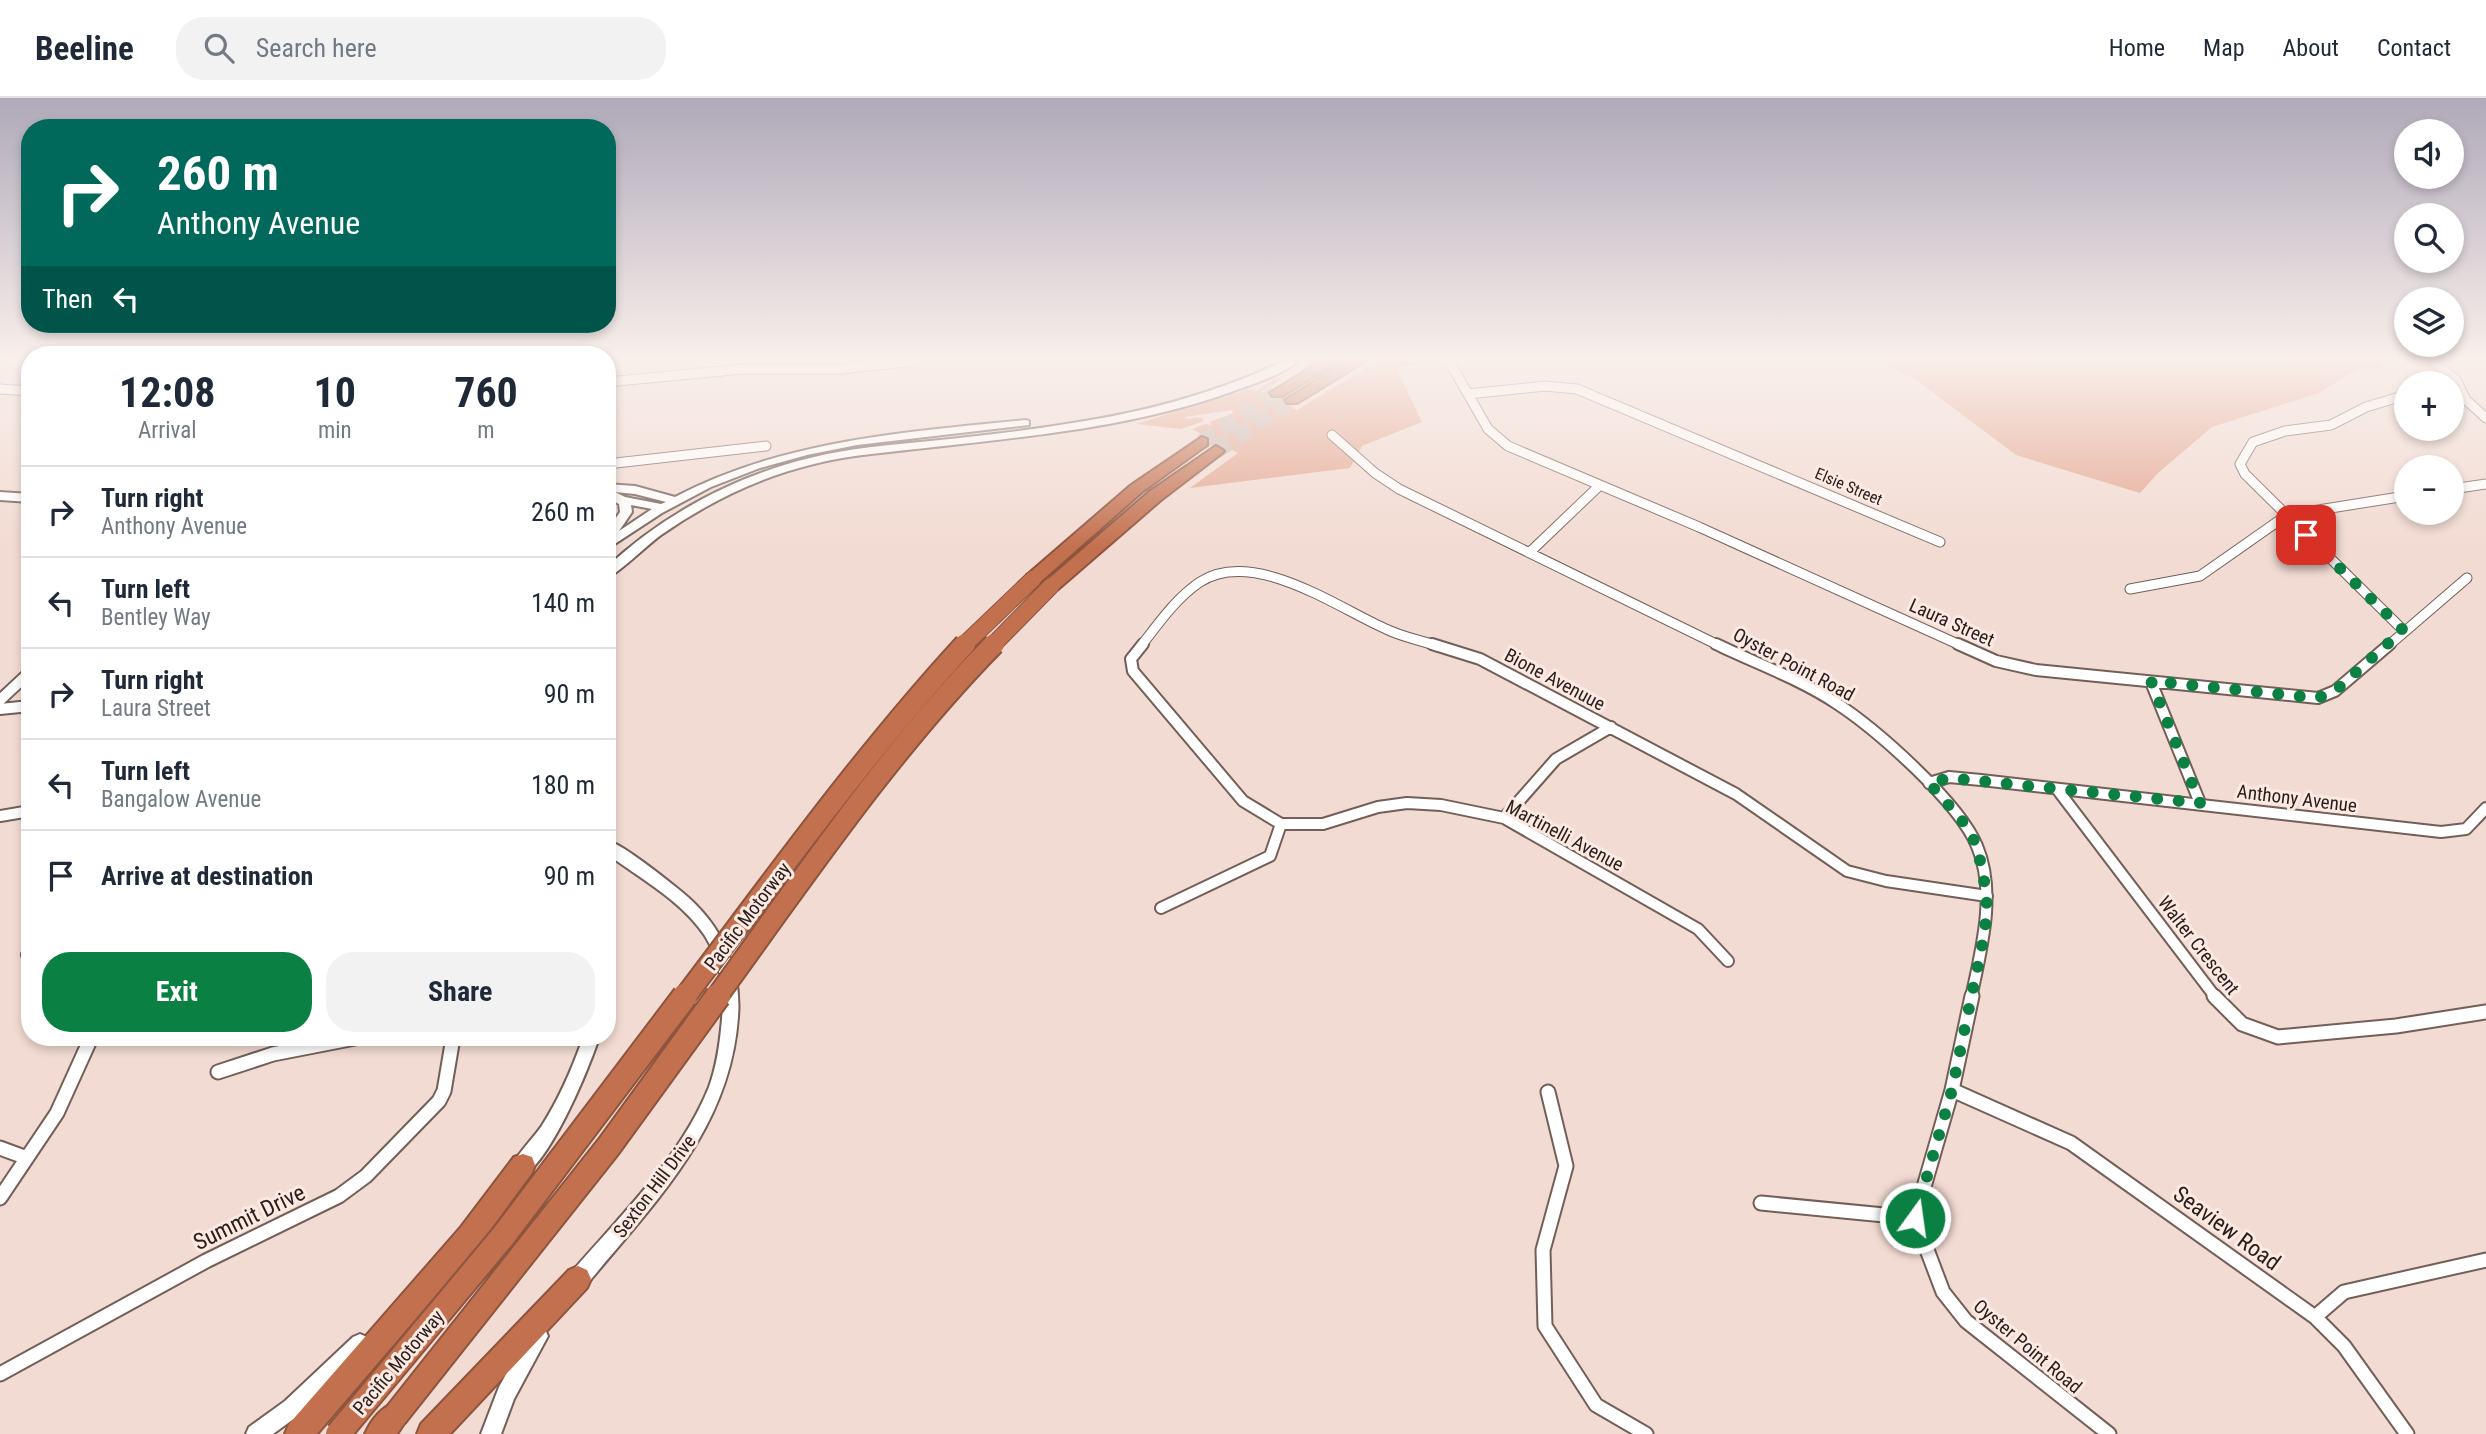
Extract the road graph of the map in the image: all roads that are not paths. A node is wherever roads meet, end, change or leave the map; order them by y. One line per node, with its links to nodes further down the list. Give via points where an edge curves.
1 (1023, 423): 20 (street, via 802,451 738,470)
2 (1085, 423): 10 (street, via 851,454)
3 (1487, 423): 12 (street, Laura Street, via 1497,439)
4 (1659, 423): 25 (street, Elsie Street)
5 (2334, 423): 21 (street, via 2253,442 2240,464)
6 (1332, 435): 26 (street, Oyster Point Road, via 1399,489)
7 (766, 446): 9 (street)
8 (1209, 447): 29 (highway, Pacific Motorway, via 1146,503)
9 (616, 463)
10 (794, 466): 20 (street, via 758,473); 23 (street, via 723,495)
11 (2486, 484): 13 (street)
12 (1598, 486): 26 (street); 33 (street, Laura Street, via 1996,661 2036,670)
13 (2464, 487)
14 (616, 491): 20 (street, via 635,490)
15 (0, 496): 16 (street)
16 (21, 497)
17 (616, 497): 19 (street)
18 (2394, 498): 21 (street)
19 (620, 499): 20 (street); 22 (street, via 626,512)
20 (669, 505): 23 (street); 24 (street)
21 (2287, 515): 30 (street, via 2200,576); 31 (street)
22 (616, 526)
23 (664, 529): 27 (street)
24 (616, 539)
25 (1940, 541)
26 (1530, 552): 38 (street, Oyster Point Road, via 1826,697 1870,728)
27 (616, 568)
28 (2467, 578): 31 (street, Laura Street)
29 (1042, 583): 68 (highway, Pacific Motorway, bridge, via 838,830 609,1146); 71 (highway, Pacific Motorway, bridge, via 964,645 899,719 504,1235)
30 (2130, 589)
31 (2403, 630): 33 (street, Laura Street, via 2335,691 2318,698)
32 (21, 680): 34 (street)
33 (2151, 681): 40 (street)
34 (0, 700)
35 (21, 707): 36 (street)
36 (0, 709)
37 (1611, 727): 44 (street, via 1556,759); 45 (street, Bione Avenuue, via 1480,659 1387,629 1307,588 1253,572 1219,574 1192,588 1139,646 1132,659 1133,671 1243,801); 47 (street, Bione Avenuue, via 1736,794 1847,870 1886,881)
38 (1929, 783): 39 (street, Anthony Avenue, via 1949,778); 47 (street, Oyster Point Road, via 1977,845)
39 (2057, 789): 40 (street, Anthony Avenue); 50 (street, Walter Crescent, via 2214,996 2242,1024 2278,1037)
40 (2200, 803): 41 (street, Anthony Avenue, via 2441,832 2466,828)
41 (2486, 808)
42 (21, 812): 43 (street)
43 (0, 816)
44 (1504, 818): 45 (street, Martinelli Avenue, via 1407,803 1323,824); 49 (street, Martinelli Avenue, via 1698,929)
45 (1281, 824): 48 (street, via 1270,856)
46 (616, 853): 65 (street, Sexton Hill Drive, via 705,924 725,961 731,1018 720,1077 691,1139 648,1199)
47 (1987, 896): 56 (street, Oyster Point Road, via 1985,931)
48 (1161, 908)
49 (1728, 961)
50 (2486, 1012)
51 (87, 1046): 59 (street, via 57,1113)
52 (307, 1046): 55 (street)
53 (452, 1046): 67 (street, Summit Drive, via 439,1101 339,1196 103,1315)
54 (588, 1046): 60 (street, via 552,1124)
55 (218, 1072)
56 (1952, 1090): 63 (street, Oyster Point Road); 66 (street, Seaview Road, via 2071,1143)
57 (1548, 1092): 74 (street, via 1566,1166 1543,1250 1545,1326 1596,1405)
58 (0, 1148): 59 (street)
59 (27, 1158): 61 (street)
60 (523, 1165): 69 (street, via 347,1358 292,1409); 70 (highway, via 470,1236)
61 (0, 1198)
62 (1761, 1203): 63 (street)
63 (1915, 1218): 75 (street, Oyster Point Road, via 1943,1292 1966,1321)
64 (2486, 1260): 66 (street, via 2344,1292)
65 (578, 1279): 72 (highway); 73 (street, Sexton Hill Drive, via 529,1348)
66 (2315, 1317): 76 (street, Seaview Road, via 2344,1346)
67 (0, 1374)
68 (387, 1425)
69 (256, 1434)
70 (299, 1434)
71 (338, 1434)
72 (431, 1434)
73 (491, 1434)
74 (1646, 1434)
75 (2109, 1434)
76 (2407, 1434)

